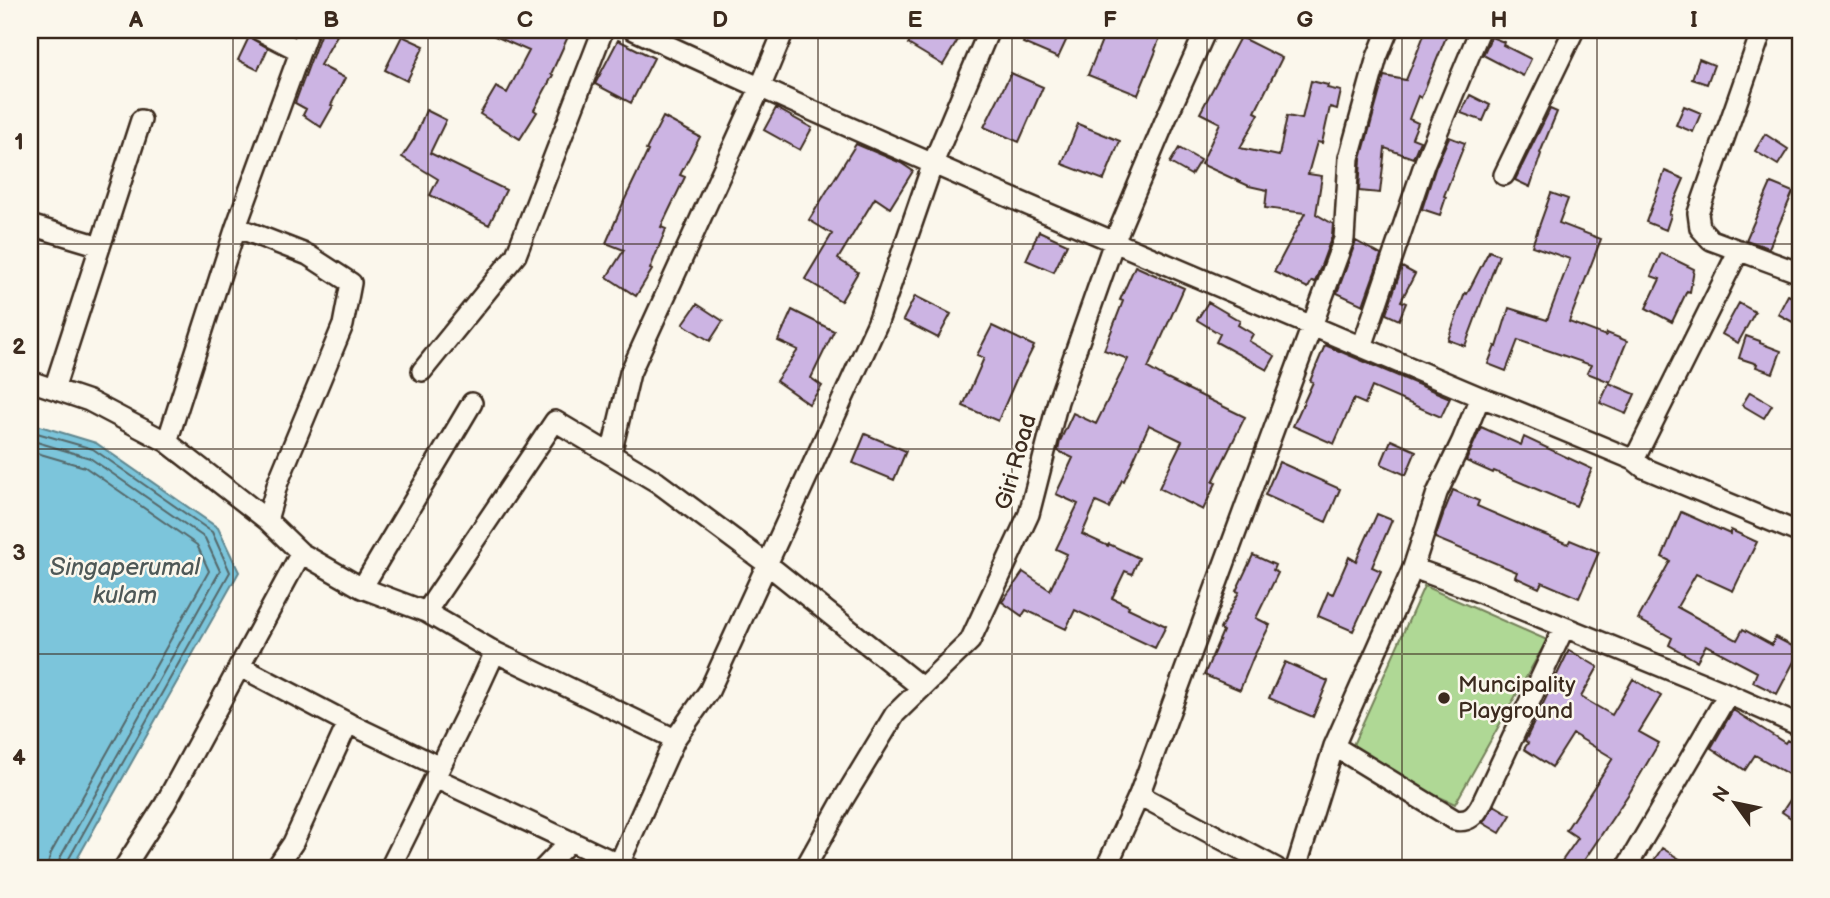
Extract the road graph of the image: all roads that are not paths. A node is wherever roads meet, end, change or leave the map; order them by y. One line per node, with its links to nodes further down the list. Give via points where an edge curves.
1 (259, 30): 12 (street)
2 (308, 30): 12 (street)
3 (603, 30): 25 (street, via 516,255)
4 (634, 30): 13 (street)
5 (784, 30): 13 (street)
6 (989, 30): 15 (street)
7 (1206, 30): 19 (street, Giri Road)
8 (1388, 30): 23 (street, via 1349,158 1344,239)
9 (1480, 30): 24 (street, via 1425,162)
10 (1574, 30): 16 (street)
11 (1762, 30): 21 (street, via 1698,213 1700,228 1710,240)
12 (300, 51): 18 (street)
13 (760, 88): 15 (street); 31 (street, via 630,373)
14 (141, 120): 20 (street)
15 (933, 163): 19 (street); 36 (street, via 878,322)
16 (1504, 175)
17 (30, 225): 20 (street)
18 (236, 227): 30 (street); 33 (street, via 308,255 351,283 343,325 278,482)
19 (1114, 242): 23 (street); 43 (street, Giri Road, via 1058,401 1029,514 970,641)
20 (100, 246): 27 (street)
21 (1739, 250): 22 (street); 32 (street)
22 (1800, 273)
23 (1313, 326): 24 (street); 50 (street)
24 (1362, 347): 28 (street)
25 (422, 371)
26 (30, 381): 27 (street)
27 (54, 390): 30 (street, via 89,401)
28 (1480, 397): 32 (street); 37 (street, via 1437,493)
29 (472, 403): 38 (street)
30 (167, 442): 33 (street)
31 (611, 454): 36 (street, via 657,482); 39 (street, via 555,421)
32 (1634, 460): 34 (street)
33 (267, 520): 35 (street)
34 (1800, 533)
35 (301, 553): 38 (street); 42 (street)
36 (767, 564): 43 (street); 47 (street, via 709,691)
37 (1413, 568): 40 (street); 48 (street)
38 (362, 588): 39 (street)
39 (426, 612): 41 (street)
40 (1564, 628): 44 (street); 48 (street, via 1472,818 1455,820)
41 (495, 652): 47 (street); 49 (street)
42 (239, 666): 45 (street); 53 (street, via 165,804)
43 (921, 687): 57 (street, Giri Road, via 895,714)
44 (1728, 694): 46 (street); 61 (street)
45 (348, 723): 49 (street); 54 (street, via 293,843)
46 (1800, 726)
47 (674, 739): 52 (street)
48 (1334, 746): 60 (street)
49 (438, 773): 51 (street); 55 (street)
50 (1139, 795): 58 (street); 59 (street)
51 (570, 841): 52 (street); 56 (street)
52 (625, 866)
53 (124, 868)
54 (276, 868)
55 (390, 868)
56 (544, 868)
57 (805, 868)
58 (1106, 868)
59 (1276, 868)
60 (1296, 868)
61 (1626, 868)

